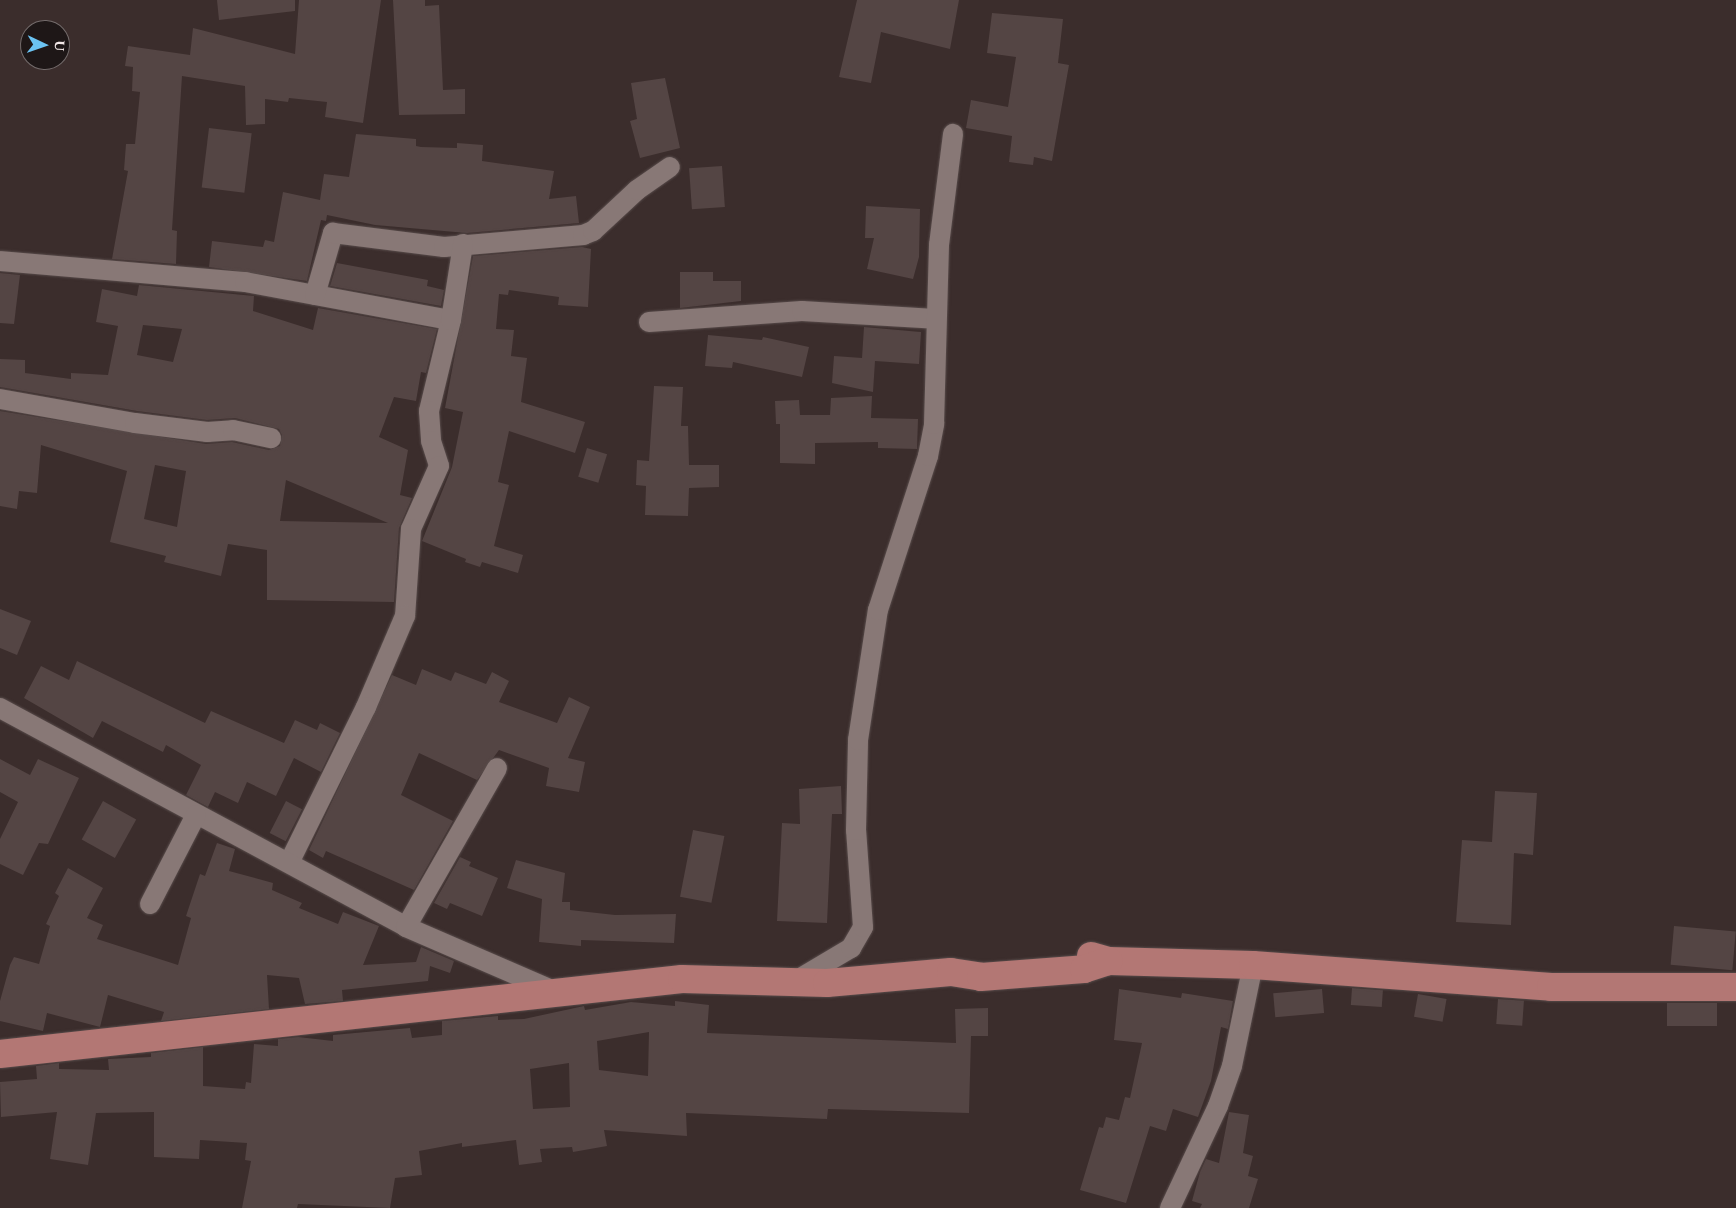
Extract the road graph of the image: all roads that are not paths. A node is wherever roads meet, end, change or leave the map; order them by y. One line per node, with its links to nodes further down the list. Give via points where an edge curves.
1 (953, 134): 6 (street, via 939,245)
2 (670, 167): 3 (street, via 636,190 594,231 565,237)
3 (463, 244): 5 (street, via 421,246 333,233); 7 (street)
4 (0, 261): 5 (street, via 245,282)
5 (315, 295): 7 (street)
6 (935, 319): 8 (street, via 802,311); 18 (street, via 934,424 928,456 878,610 859,730 856,830 863,927 851,948)
7 (451, 320): 14 (street, via 429,411 430,441 439,466 411,529 405,616 366,707)
8 (649, 322)
9 (0, 399): 10 (street, via 135,423 207,432 233,430)
10 (271, 438)
11 (0, 708): 13 (street)
12 (497, 768): 16 (street)
13 (196, 815): 14 (street); 15 (street)
14 (290, 861): 16 (street)
15 (150, 904)
16 (406, 927): 20 (street)
17 (1252, 965): 18 (main road, via 1091,961 980,968 863,982); 19 (main road, via 1551,987); 22 (street, via 1223,1090)
18 (791, 983): 20 (main road, via 682,979)
19 (1736, 987)
20 (556, 992): 21 (main road)
21 (0, 1054)
22 (1170, 1208)

